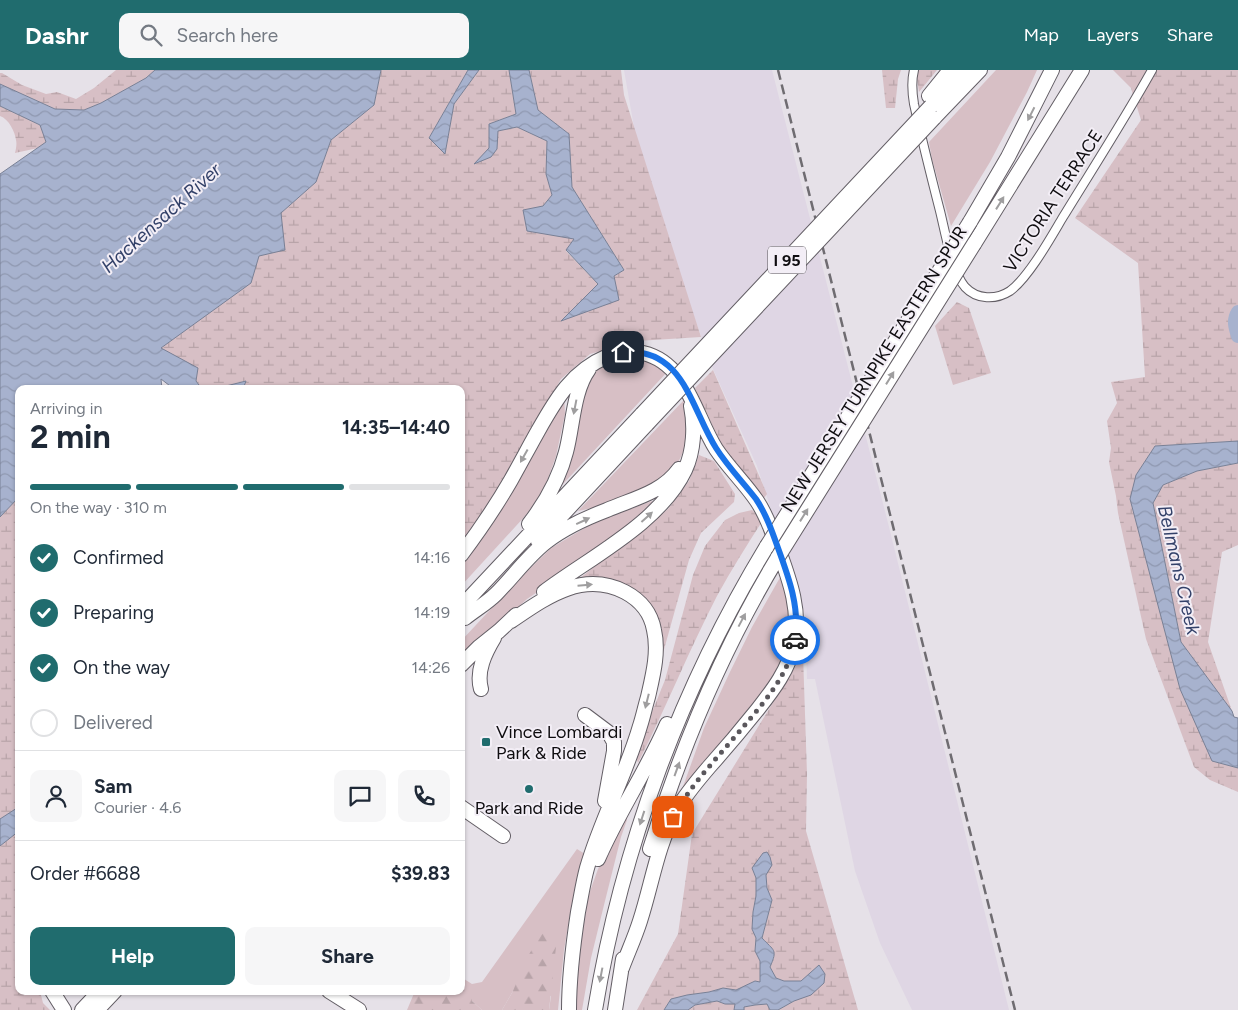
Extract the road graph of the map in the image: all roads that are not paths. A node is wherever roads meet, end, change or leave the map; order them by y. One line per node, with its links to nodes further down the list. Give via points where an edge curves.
1 (914, 70): 8 (street, VICTORIA TERRACE, via 914,104 955,267 966,287 989,298 1011,290 1028,271)
2 (950, 70): 9 (highway)
3 (965, 70): 9 (highway, I 95)
4 (980, 70): 9 (highway, I 95)
5 (1052, 70): 22 (highway, NEW JERSEY TURNPIKE EASTERN SPUR, one-way to 22, bridge, via 1004,165 767,546)
6 (1071, 70): 10 (highway)
7 (1082, 70): 10 (highway, NEW JERSEY TURNPIKE EASTERN SPUR)
8 (1152, 70)
9 (931, 107): 13 (highway, I 95, bridge); 13 (highway, I 95, bridge, via 874,159 854,189)
10 (1041, 138): 30 (highway, NEW JERSEY TURNPIKE EASTERN SPUR, one-way to 10, bridge, via 650,848 666,798 723,658 778,557)
11 (595, 363): 12 (highway, via 616,353 644,353 668,366); 15 (highway, one-way to 15, via 577,375 556,399 498,501); 16 (highway, one-way to 16, via 581,384 567,450 554,486)
12 (686, 390): 14 (highway, via 693,422); 30 (highway, via 717,450 756,500 770,525 791,584 795,635 790,657 776,685 691,789 673,817 658,852 640,921)
13 (644, 419): 16 (highway, I 95); 18 (highway, I 95)
14 (691, 449): 19 (highway, one-way to 14, via 494,596 559,533 665,484 679,470); 20 (highway, one-way to 14, via 538,596 625,535 664,501 687,466)
15 (465, 549)
16 (486, 581): 17 (highway, I 95)
17 (465, 613)
18 (465, 614)
19 (465, 615)
20 (511, 620): 21 (highway); 28 (highway, one-way to 28, via 554,593 594,585 616,588 629,594 640,603 651,621 655,656 643,718)
21 (499, 631): 23 (highway); 24 (highway, via 483,660 479,678)
22 (706, 659): 29 (highway, via 668,721 608,838); 42 (highway, NEW JERSEY TURNPIKE EASTERN SPUR, one-way to 42, via 681,713 637,833 610,932)
23 (465, 661)
24 (481, 689)
25 (585, 715): 28 (highway, via 609,733 614,744)
26 (465, 810): 27 (highway)
27 (503, 836)
28 (595, 843): 29 (highway, via 582,885)
29 (578, 914): 41 (highway)
30 (622, 968): 43 (highway, NEW JERSEY TURNPIKE EASTERN SPUR)
31 (55, 995): 36 (highway)
32 (96, 995): 37 (highway)
33 (111, 995): 38 (highway)
34 (335, 995): 39 (highway)
35 (351, 995): 40 (highway)
36 (64, 1010)
37 (82, 1010)
38 (97, 1010)
39 (359, 1010)
40 (368, 1010)
41 (567, 1010)
42 (595, 1010)
43 (615, 1010)

